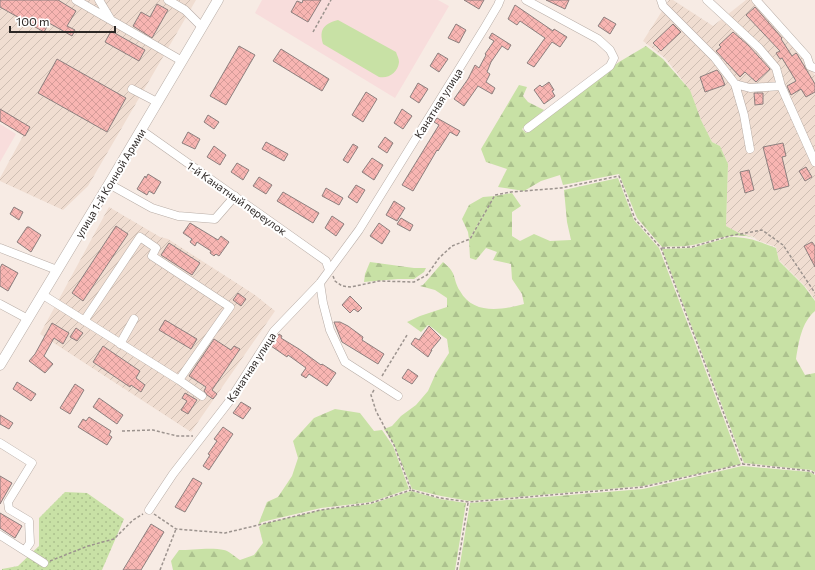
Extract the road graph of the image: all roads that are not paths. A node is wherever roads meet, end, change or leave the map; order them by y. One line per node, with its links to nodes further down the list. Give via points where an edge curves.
1 (76, 0): 10 (street)
2 (99, 0): 10 (street)
3 (168, 0): 11 (street, via 185,10)
4 (218, 0): 11 (main road, улица 1-й Конной Армии)
5 (500, 0): 26 (street, Канатная улица, via 363,223)
6 (526, 0): 18 (street, via 598,39 610,50 614,58 610,66)
7 (661, 0): 14 (street, via 663,6 715,58)
8 (707, 0): 15 (street, via 759,48 776,68)
9 (756, 0): 13 (street, via 807,57 810,66)
10 (112, 20): 12 (street)
11 (202, 27): 12 (main road, улица 1-й Конной Армии)
12 (182, 61): 17 (main road, улица 1-й Конной Армии)
13 (815, 68)
14 (735, 84): 15 (street, via 750,88); 20 (street)
15 (780, 86): 21 (street)
16 (132, 89): 17 (street)
17 (157, 102): 19 (main road, улица 1-й Конной Армии)
18 (528, 128)
19 (141, 130): 22 (main road, улица 1-й Конной Армии); 23 (street, 1-й Канатный переулок)
20 (750, 149)
21 (815, 162)
22 (109, 184): 23 (street, via 152,208 178,216 209,219 215,219); 25 (main road, улица 1-й Конной Армии)
23 (235, 196): 26 (street, 1-й Канатный переулок, via 326,261)
24 (0, 248): 25 (street)
25 (57, 270): 28 (main road, улица 1-й Конной Армии)
26 (330, 270): 27 (street, Канатная улица)
27 (320, 283): 37 (street, via 330,330 345,362); 39 (street, Канатная улица, via 274,331 228,403 173,474)
28 (43, 295): 30 (main road, улица 1-й Конной Армии); 32 (street)
29 (0, 304): 30 (street)
30 (28, 319): 34 (main road, улица 1-й Конной Армии)
31 (134, 319): 33 (street)
32 (84, 321): 33 (street); 35 (street, via 140,237 156,248 152,256 230,307)
33 (120, 344): 35 (street)
34 (1, 361)
35 (179, 380): 36 (street)
36 (202, 396)
37 (398, 396)
38 (0, 443): 41 (street, via 32,463 8,502 9,509 29,521 30,543)
39 (149, 510)
40 (0, 535): 41 (street)
41 (25, 550): 42 (street)
42 (44, 563)

